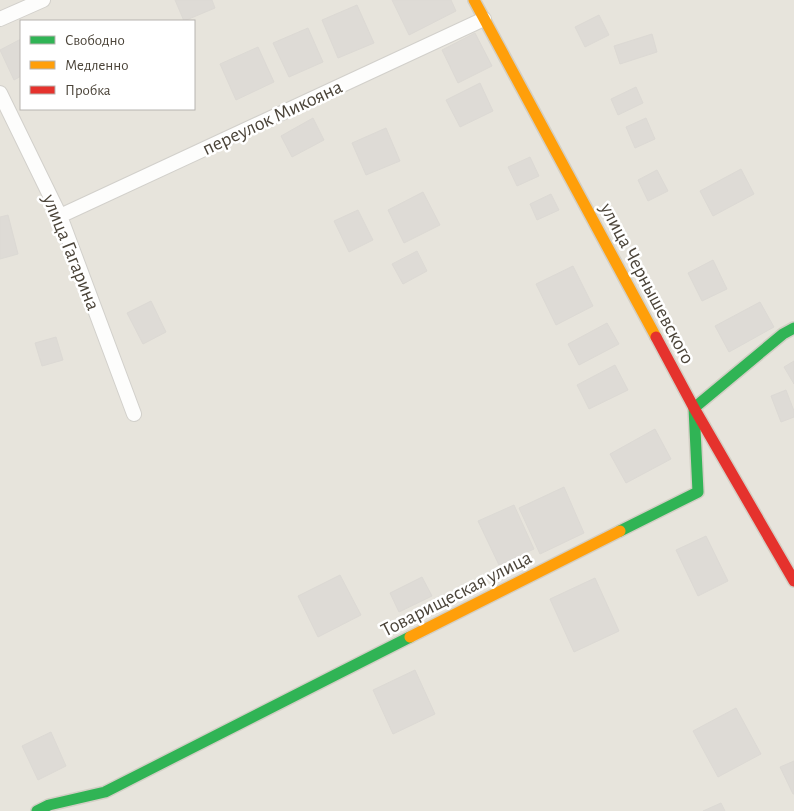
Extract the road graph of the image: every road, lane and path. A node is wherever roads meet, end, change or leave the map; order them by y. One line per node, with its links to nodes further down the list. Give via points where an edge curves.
1 (42, 0): 3 (street)
2 (474, 0): 4 (street, улица Чернышевского)
3 (0, 19)
4 (484, 19): 6 (street, переулок Микояна); 8 (street, улица Чернышевского)
5 (0, 93): 6 (street, улица Гагарина)
6 (60, 216): 9 (street, улица Гагарина)
7 (794, 328): 8 (street)
8 (694, 408): 10 (street, улица Чернышевского); 11 (street, Товарищеская улица, via 698,492 105,792)
9 (134, 414)
10 (794, 581)
11 (45, 809)

